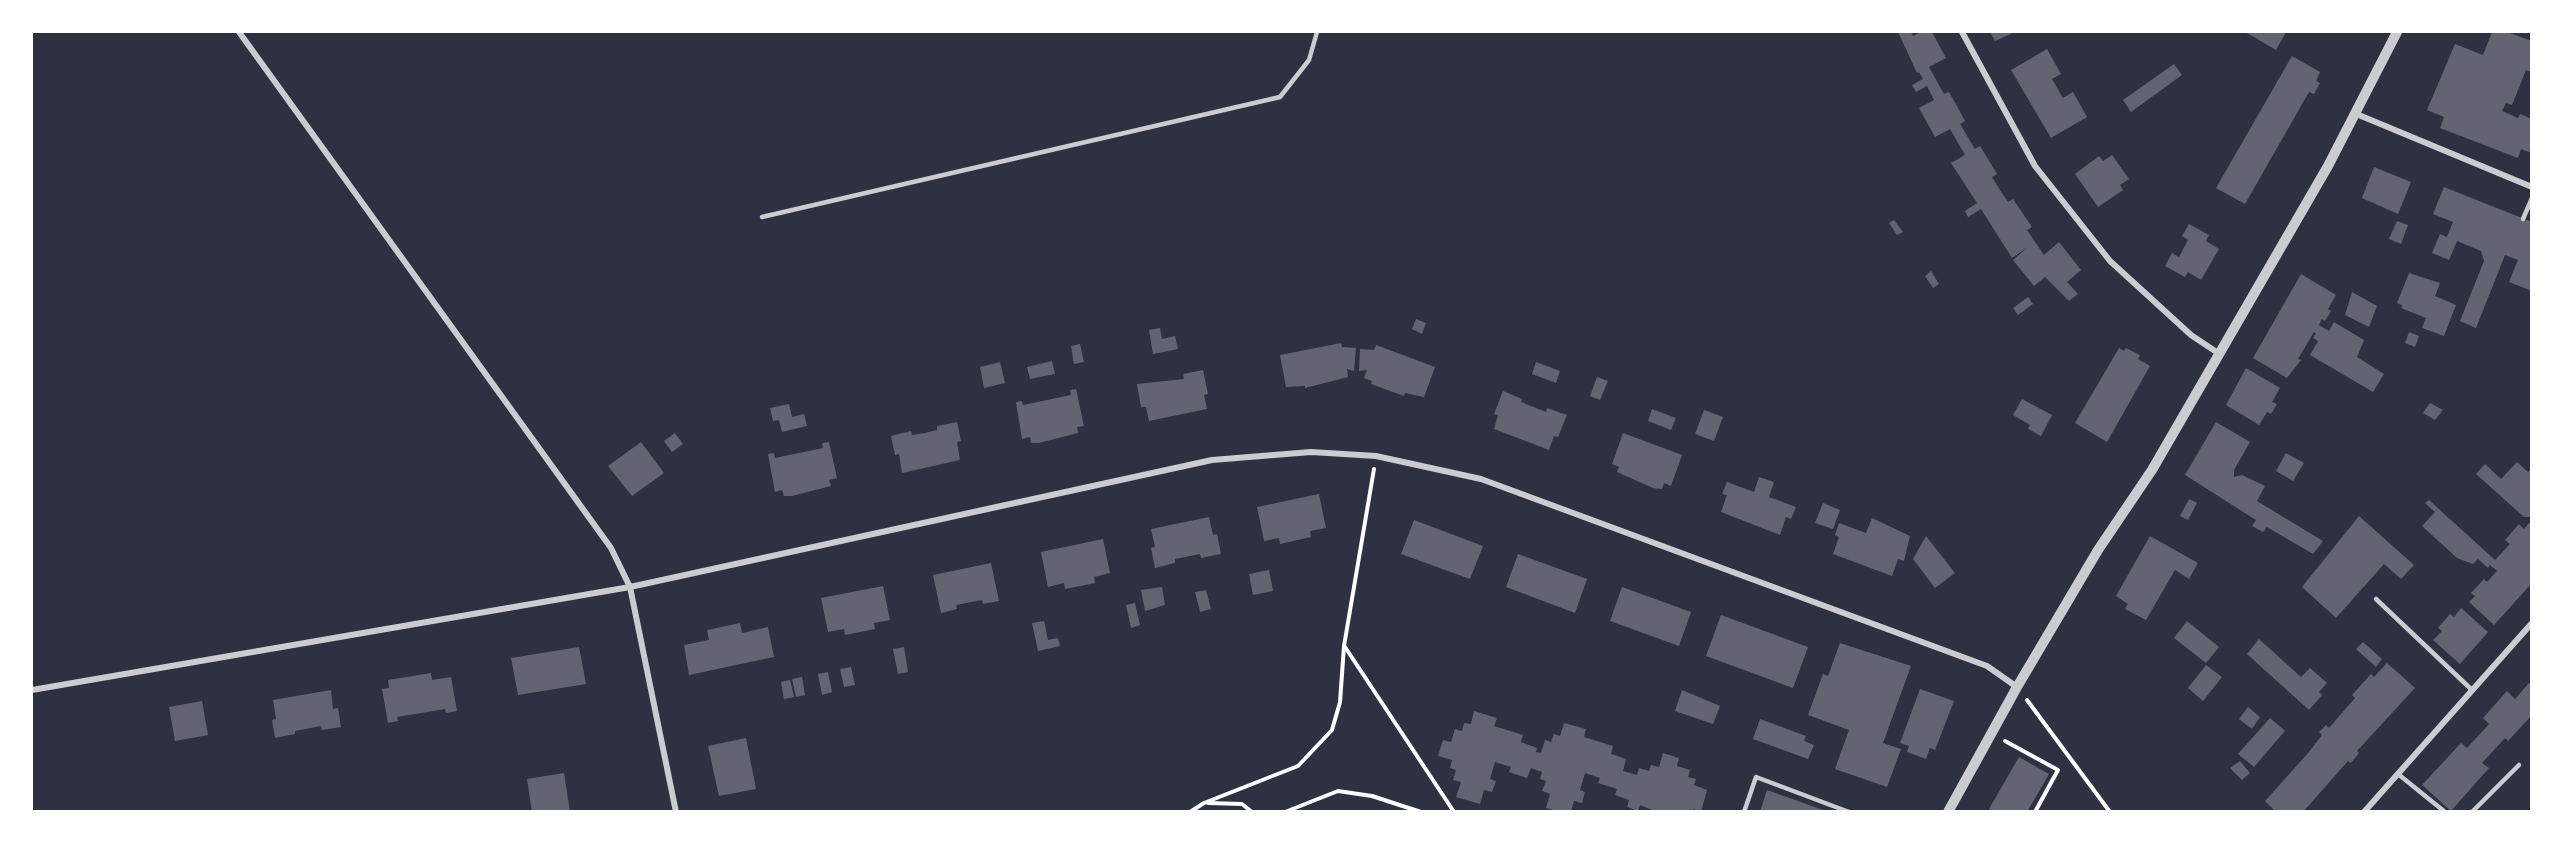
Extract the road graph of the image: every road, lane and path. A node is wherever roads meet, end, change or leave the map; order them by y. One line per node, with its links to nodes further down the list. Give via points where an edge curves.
1 (239, 32): 12 (street, via 611,548)
2 (1317, 32): 8 (lane, via 1309,60 1280,97)
3 (1962, 32): 10 (street, via 2035,166 2110,261 2191,335)
4 (2397, 32): 5 (street)
5 (2354, 113): 6 (street); 10 (street, via 2328,166)
6 (2532, 187)
7 (2532, 198): 9 (lane)
8 (762, 217)
9 (2523, 219)
10 (2218, 353): 16 (street)
11 (1376, 456): 12 (street, via 1311,452 1212,460); 15 (path); 16 (street, via 1481,479 1987,666)
12 (630, 587): 17 (street); 23 (street)
13 (2376, 599): 18 (lane)
14 (2532, 623): 18 (street)
15 (1344, 646): 22 (path, via 1340,702 1332,730 1298,766); 28 (path)
16 (2017, 687): 19 (street); 33 (path)
17 (32, 690)
18 (2472, 690): 21 (street)
19 (1992, 733): 31 (street); 32 (path, via 2058,770)
20 (2519, 765): 36 (lane)
21 (2398, 774): 34 (street); 35 (lane)
22 (1204, 803): 24 (path); 25 (path, via 1242,804)
23 (676, 812)
24 (1190, 812)
25 (1252, 812)
26 (1285, 812): 27 (path, via 1338,791 1372,796)
27 (1420, 812)
28 (1454, 812)
29 (1744, 812): 30 (lane, via 1756,777)
30 (1849, 812)
31 (1948, 812)
32 (2035, 812)
33 (2110, 812)
34 (2364, 812)
35 (2445, 812)
36 (2472, 812)

